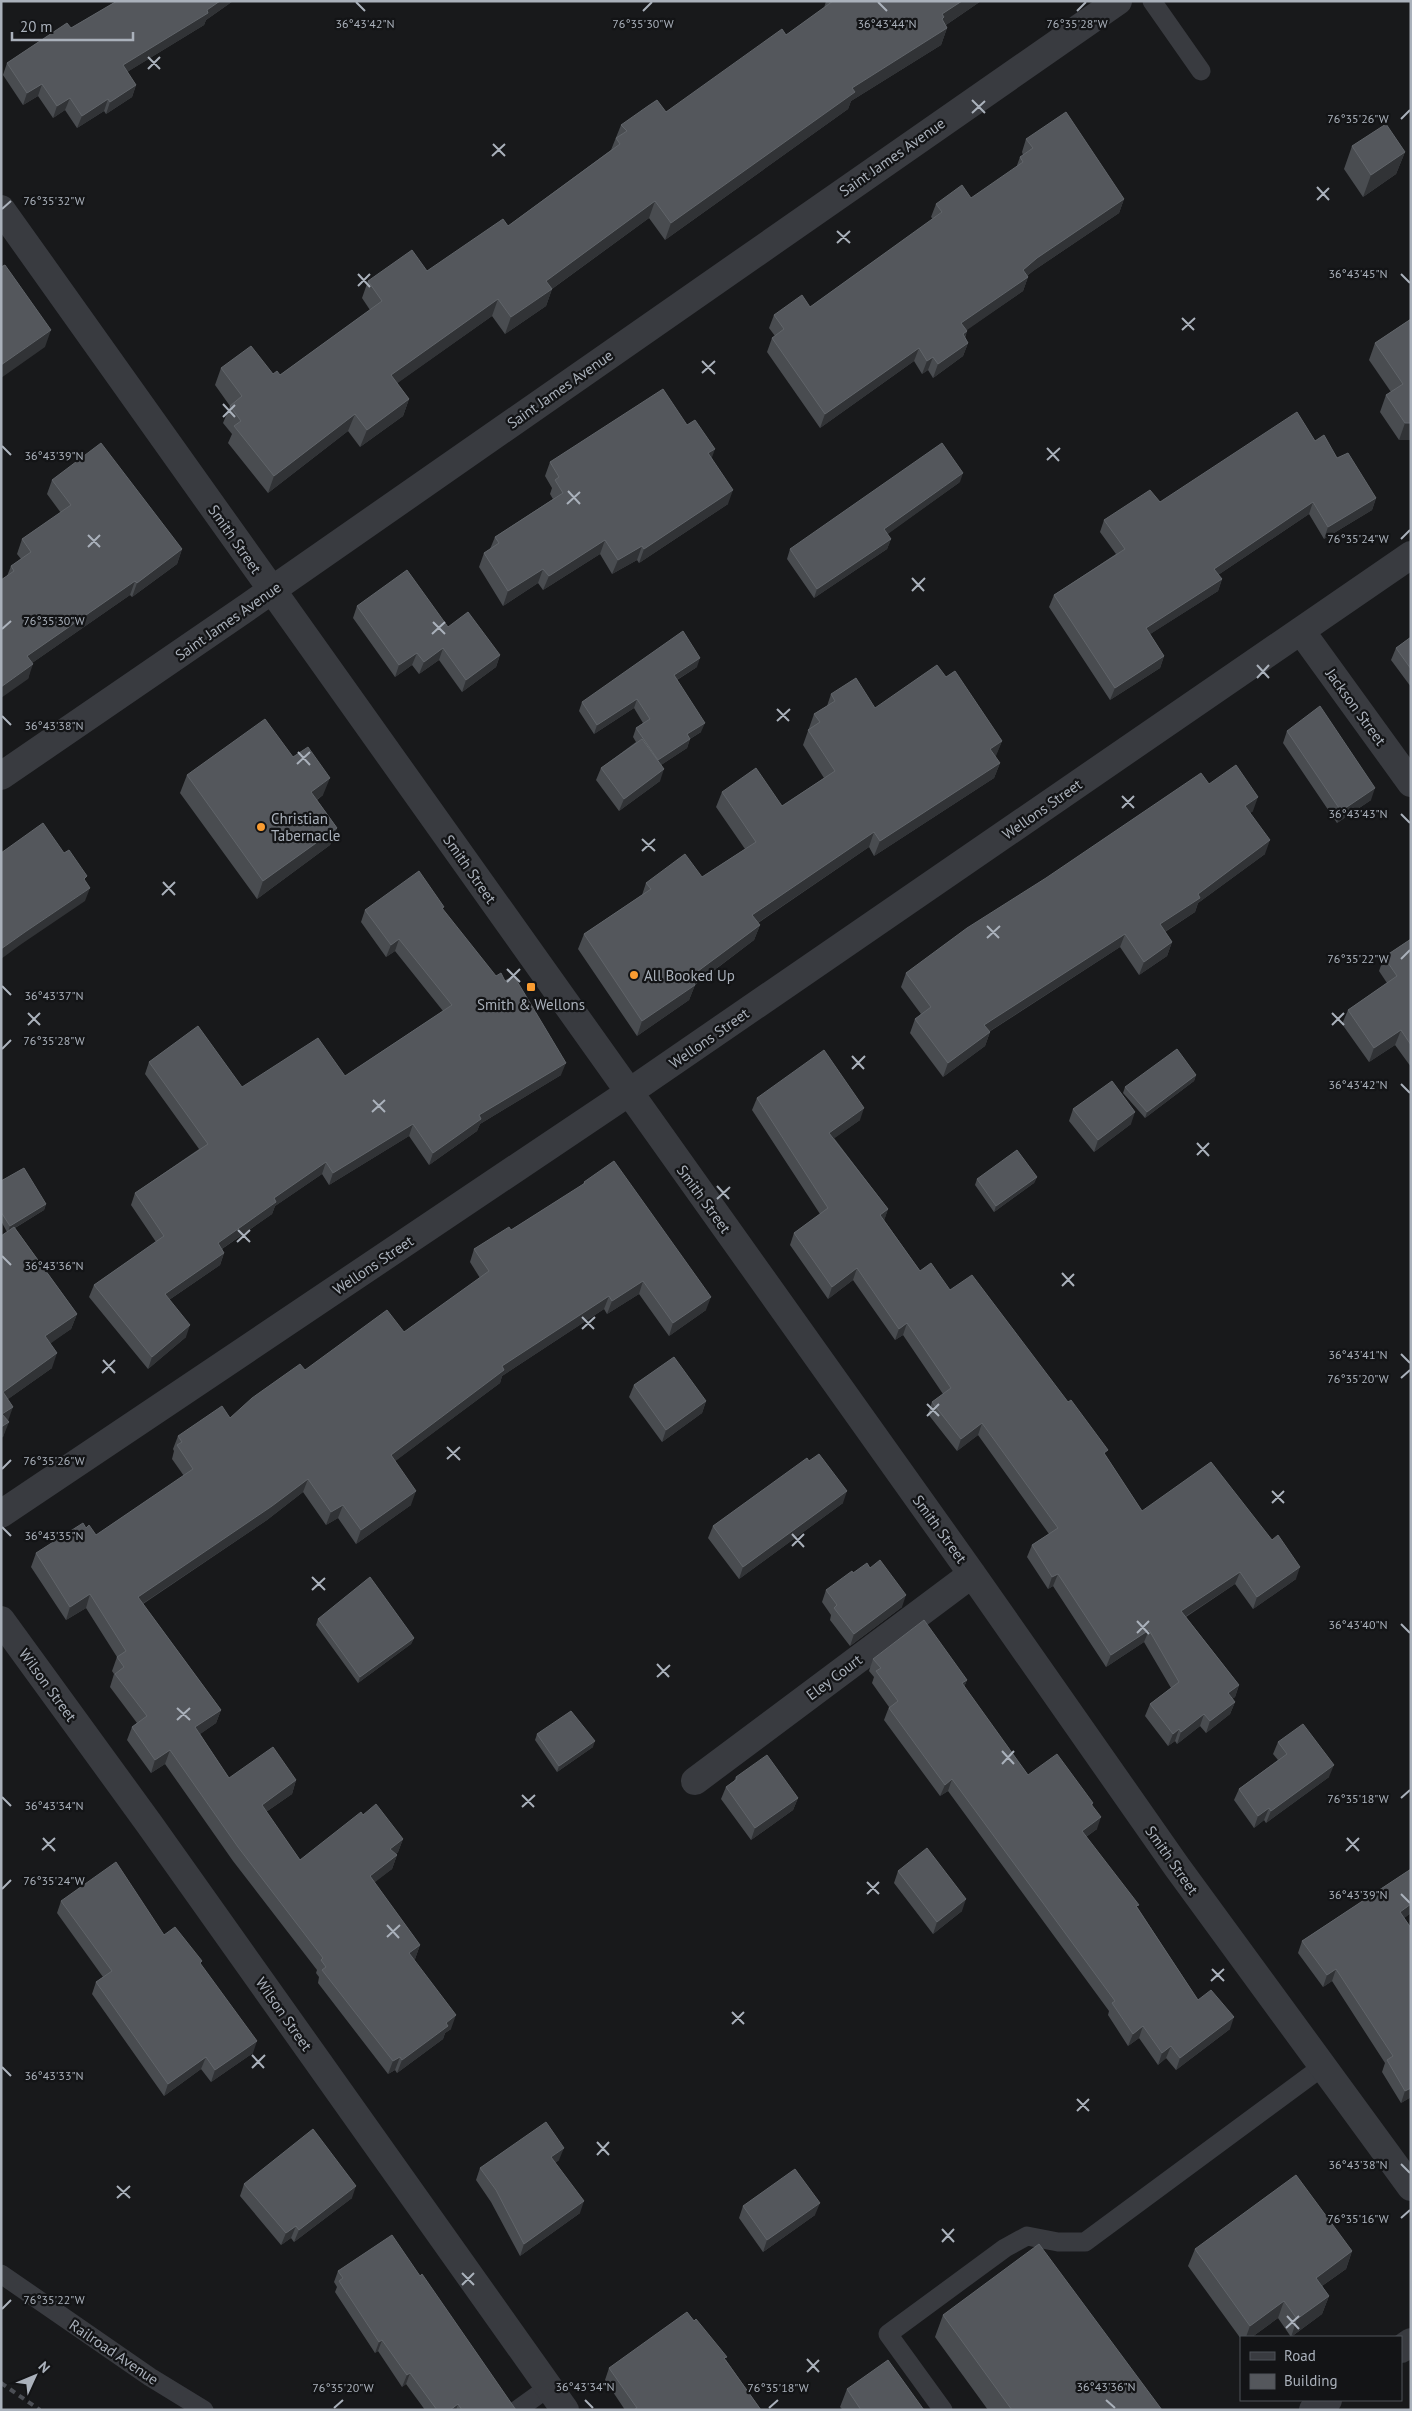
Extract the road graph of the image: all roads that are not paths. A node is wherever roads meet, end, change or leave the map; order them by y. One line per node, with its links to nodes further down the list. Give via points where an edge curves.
1 (1118, 1): 6 (street, Saint James Avenue)
2 (1152, 1): 3 (lane)
3 (1201, 71)
4 (1, 209): 6 (street, Smith Street)
5 (1411, 555): 7 (street, Wellons Street)
6 (272, 590): 8 (street, Saint James Avenue); 10 (street, Smith Street)
7 (1302, 631): 9 (street, Jackson Street); 10 (street, Wellons Street)
8 (1, 776)
9 (1411, 784)
10 (628, 1093): 11 (street, Wellons Street); 12 (street, Smith Street)
11 (1, 1514)
12 (972, 1574): 14 (street, Eley Court); 15 (street, Smith Street)
13 (1, 1620): 18 (street, Wilson Street, via 162,1841)
14 (695, 1781)
15 (1322, 2067): 16 (street, Smith Street); 23 (lane, via 1085,2242 1058,2242 1028,2236 1006,2248 888,2334)
16 (1411, 2187)
17 (1, 2274): 20 (lane, Railroad Avenue, via 150,2377)
18 (549, 2387): 21 (lane); 22 (street, Wilson Street)
19 (1326, 2401): 24 (street)
20 (204, 2410)
21 (517, 2410)
22 (565, 2410)
23 (943, 2410)
24 (1313, 2410)

